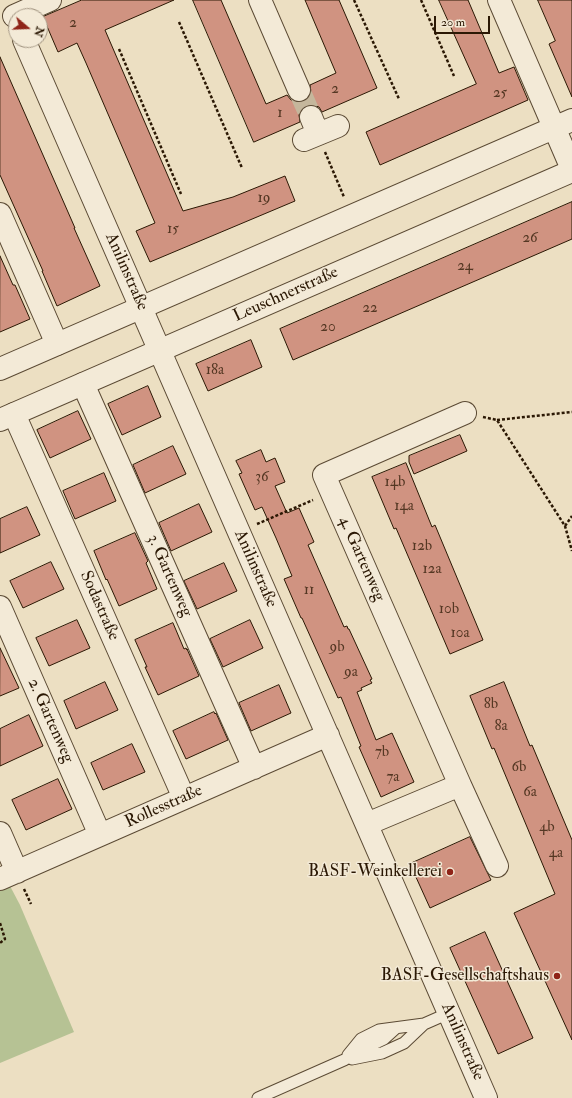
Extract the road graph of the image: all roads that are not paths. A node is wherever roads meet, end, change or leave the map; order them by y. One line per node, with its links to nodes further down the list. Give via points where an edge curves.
1 (50, 0): 4 (street)
2 (260, 0): 6 (street)
3 (499, 0): 7 (street)
4 (25, 8)
5 (27, 48): 12 (street, Anilinstraße)
6 (299, 90)
7 (563, 124): 10 (street); 12 (street)
8 (338, 126): 9 (street)
9 (311, 131)
10 (572, 170): 14 (street, Leuschnerstraße)
11 (0, 214): 13 (street)
12 (141, 308): 13 (street); 14 (street, Anilinstraße)
13 (57, 344): 15 (street)
14 (160, 350): 16 (street, Leuschnerstraße); 20 (street, Anilinstraße)
15 (0, 369)
16 (83, 384): 18 (street, Leuschnerstraße); 21 (street, 3. Gartenweg)
17 (465, 413): 22 (street, 4. Gartenweg, via 324,475)
18 (7, 417): 23 (street, Sodastraße)
19 (0, 607): 26 (street, 2. Gartenweg)
20 (328, 735): 21 (street, Rollesstraße); 24 (street, Anilinstraße)
21 (254, 768): 23 (street, Rollesstraße)
22 (460, 785): 24 (street); 27 (street, 4. Gartenweg)
23 (184, 798): 26 (street, Rollesstraße)
24 (367, 824): 29 (street, Anilinstraße)
25 (0, 833): 28 (street)
26 (100, 835): 28 (street, Rollesstraße)
27 (497, 866)
28 (8, 876)
29 (449, 1013): 30 (lane); 33 (street, Anilinstraße)
30 (424, 1024): 31 (lane, via 395,1028 384,1039); 31 (lane, via 404,1043 382,1053)
31 (344, 1060): 32 (lane)
32 (258, 1098)
33 (486, 1098)

